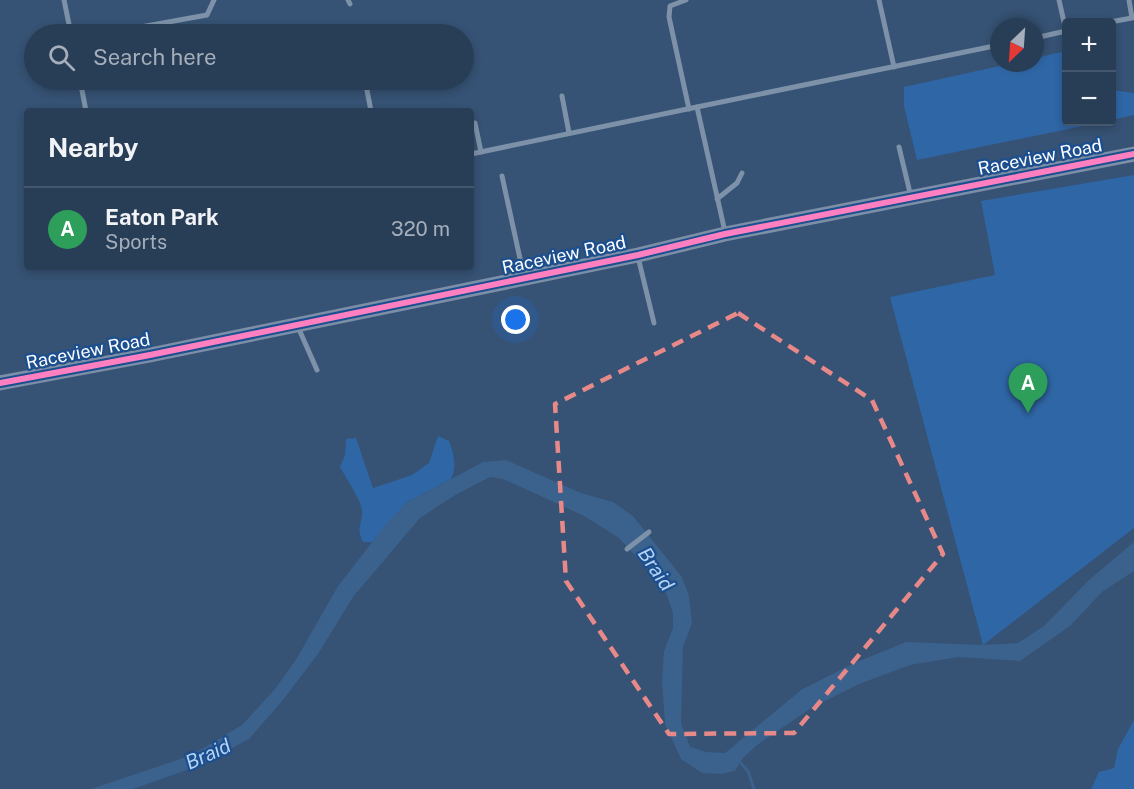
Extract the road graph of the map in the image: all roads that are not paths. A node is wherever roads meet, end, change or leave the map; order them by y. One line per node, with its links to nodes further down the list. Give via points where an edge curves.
1 (64, 0): 9 (lane)
2 (214, 0): 10 (lane, via 207,15)
3 (686, 0): 21 (lane, via 670,6 669,17)
4 (879, 0): 14 (lane)
5 (1059, 0): 7 (lane)
6 (1129, 0): 8 (lane, via 1132,18)
7 (1063, 18)
8 (1116, 21)
9 (69, 24)
10 (157, 24)
11 (1062, 32): 12 (lane)
12 (1044, 36)
13 (990, 47): 14 (lane)
14 (894, 67): 18 (lane)
15 (82, 90): 19 (lane)
16 (367, 90): 20 (lane)
17 (562, 96): 23 (lane)
18 (697, 107): 21 (lane); 31 (lane)
19 (85, 108)
20 (370, 108)
21 (688, 109): 23 (lane)
22 (476, 123): 25 (lane)
23 (569, 133): 25 (lane)
24 (899, 147): 30 (lane)
25 (481, 152): 26 (lane)
26 (474, 153)
27 (1134, 154): 30 (main road, Raceview Road)
28 (742, 173): 31 (lane, via 737,183)
29 (502, 176): 34 (lane)
30 (911, 198): 32 (main road, Raceview Road)
31 (717, 199): 32 (lane)
32 (725, 234): 33 (main road, Raceview Road)
33 (638, 255): 34 (main road, Raceview Road); 35 (lane)
34 (524, 279): 36 (main road, Raceview Road)
35 (654, 323)
36 (297, 325): 37 (lane); 38 (main road, Raceview Road)
37 (316, 370)
38 (0, 383)
39 (650, 532): 40 (lane)
40 (627, 549)

